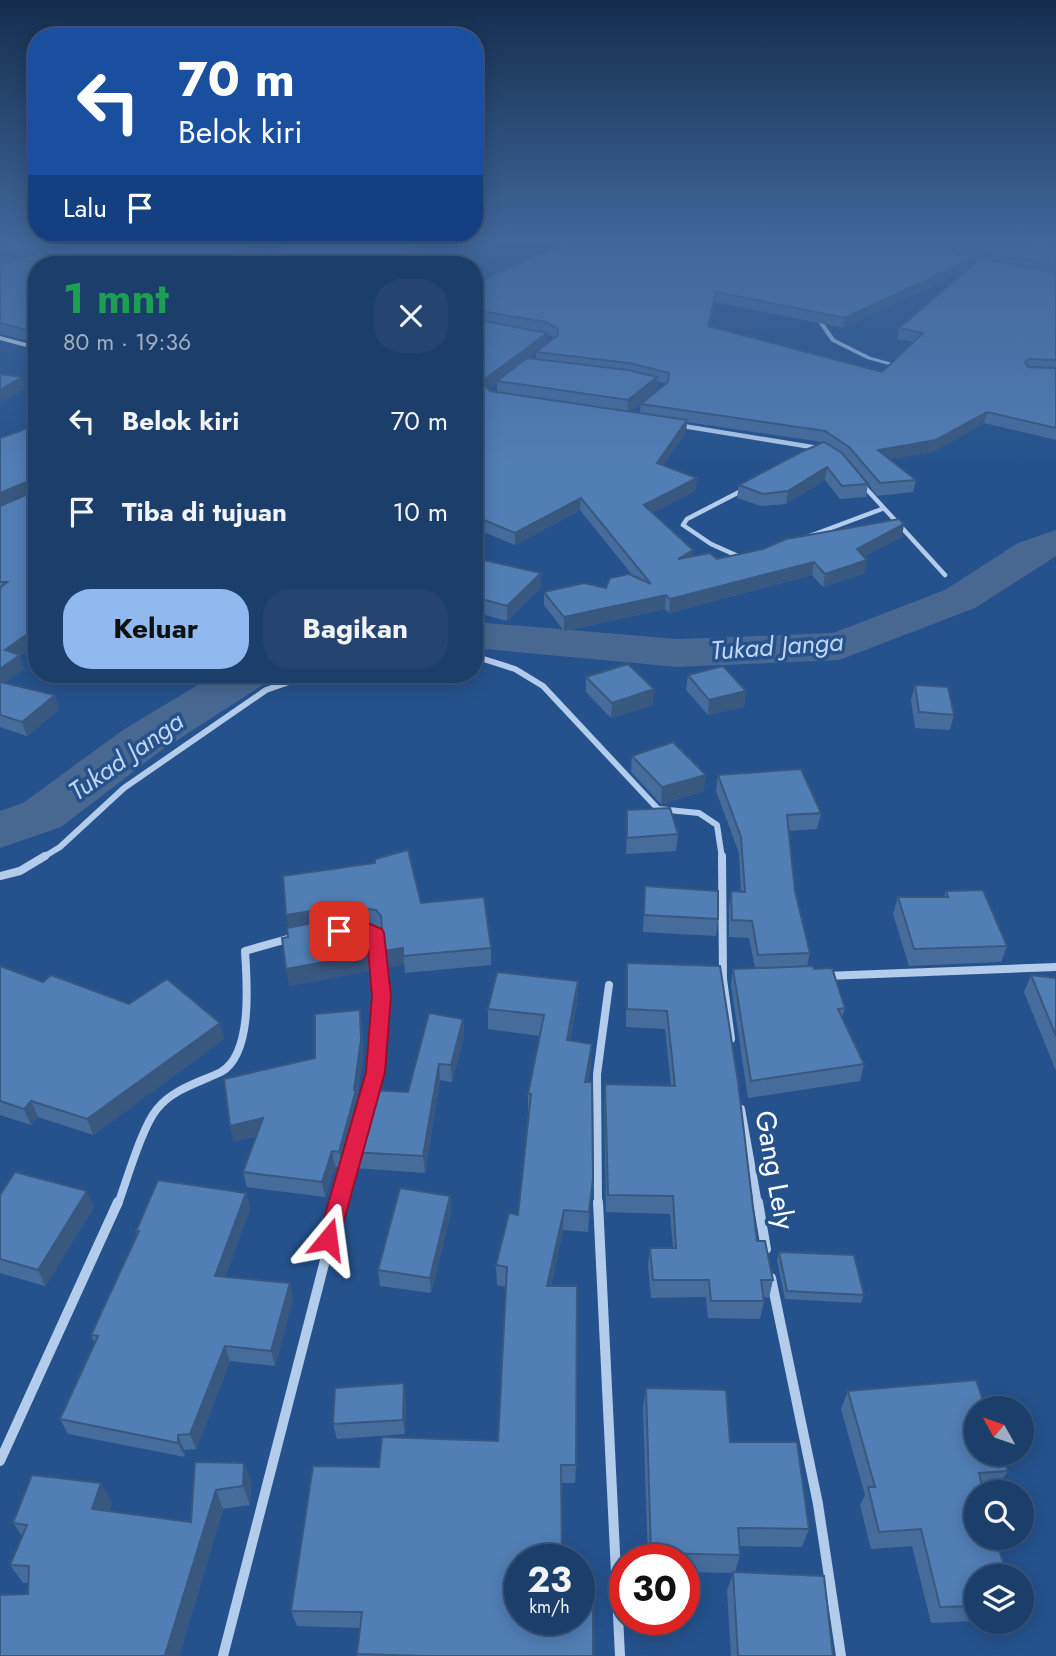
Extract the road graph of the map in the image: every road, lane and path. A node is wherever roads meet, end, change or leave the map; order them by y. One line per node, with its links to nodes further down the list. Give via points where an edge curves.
1 (0, 338): 2 (street)
2 (19, 343): 3 (street); 4 (street)
3 (28, 346)
4 (0, 349)
5 (673, 424): 6 (street)
6 (821, 447): 7 (street); 8 (street)
7 (829, 451)
8 (809, 453)
9 (855, 476): 11 (street)
10 (751, 485): 13 (street, via 683,525 727,553)
11 (882, 509): 12 (street); 14 (street)
12 (804, 538)
13 (748, 558)
14 (945, 575)
15 (483, 659): 23 (street, via 515,669 543,686 658,809 699,813 717,825 722,844)
16 (286, 683): 17 (street, via 266,690 124,788 60,847 20,871)
17 (0, 876)
18 (351, 929): 27 (street, via 363,927 376,933 379,957 375,1072)
19 (302, 936): 29 (street, via 245,951 249,1003 235,1059 224,1070 172,1094 155,1111 116,1208)
20 (1056, 967): 21 (street)
21 (819, 976)
22 (737, 978): 23 (street)
23 (723, 979): 25 (street)
24 (609, 985): 31 (street, via 597,1074 596,1164)
25 (733, 1047)
26 (740, 1102): 32 (street, Gang Lely, via 818,1504)
27 (365, 1111)
28 (357, 1136): 30 (street)
29 (0, 1461)
30 (223, 1656)
31 (620, 1656)
32 (841, 1656)

